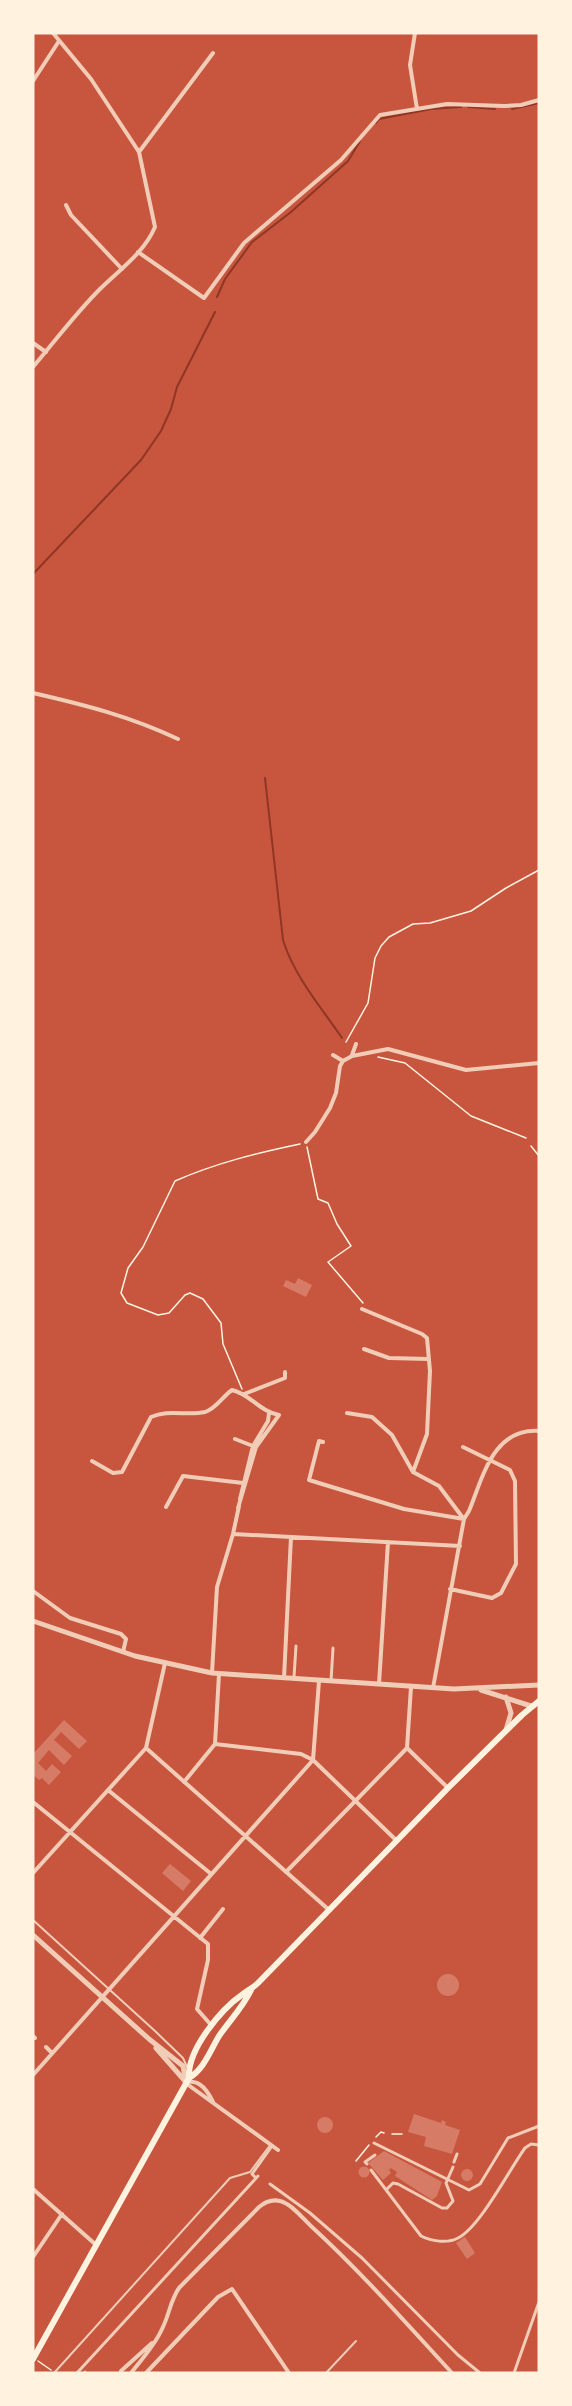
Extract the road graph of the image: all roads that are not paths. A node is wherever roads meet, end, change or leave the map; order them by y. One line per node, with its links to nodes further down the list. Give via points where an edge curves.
1 (53, 33): 3 (street)
2 (415, 33): 7 (street, via 410,65)
3 (59, 41): 5 (street); 8 (street, via 91,79)
4 (213, 53): 8 (street)
5 (33, 81)
6 (539, 100): 7 (street, via 515,106 447,104)
7 (417, 109): 10 (street, via 380,115 341,159 244,243 204,298)
8 (139, 152): 10 (street, via 155,227)
9 (66, 205): 11 (street)
10 (138, 252): 11 (street)
11 (122, 269): 13 (street)
12 (33, 343): 13 (street)
13 (46, 352): 14 (street)
14 (33, 367)
15 (33, 693): 16 (street, via 96,707)
16 (178, 739)
17 (356, 1044): 19 (street)
18 (333, 1055): 20 (street)
19 (352, 1056): 20 (street); 21 (street, via 399,1050 466,1070)
20 (344, 1061): 22 (street, via 330,1108)
21 (539, 1063)
22 (306, 1142)
23 (362, 1309): 25 (street, via 422,1334 427,1338)
24 (364, 1349): 25 (street, via 389,1358)
25 (428, 1359): 37 (street, via 427,1434)
26 (285, 1372): 27 (street, via 285,1378)
27 (243, 1394): 28 (street); 36 (street, via 232,1390 206,1412 159,1413 151,1417 122,1472 113,1473)
28 (269, 1413): 33 (street); 40 (street, via 279,1415 256,1447)
29 (347, 1413): 37 (street, via 372,1417 392,1435)
30 (539, 1431): 35 (street, via 513,1434 501,1443)
31 (235, 1439): 33 (street)
32 (323, 1442): 41 (street, via 319,1441 309,1480 404,1509)
33 (253, 1446): 38 (street)
34 (463, 1447): 35 (street)
35 (491, 1459): 41 (street); 46 (street, via 510,1470 515,1481 516,1564 501,1593 492,1598)
36 (92, 1461)
37 (414, 1472): 41 (street, via 440,1486)
38 (243, 1483): 39 (street, via 183,1476); 40 (street)
39 (166, 1507)
40 (238, 1508): 42 (street)
41 (464, 1519): 45 (street)
42 (233, 1534): 43 (street); 53 (street, via 217,1587)
43 (291, 1537): 44 (street); 55 (street)
44 (388, 1542): 45 (street); 59 (street)
45 (460, 1546): 46 (street)
46 (450, 1588): 62 (street)
47 (33, 1591): 51 (street, via 70,1617 121,1634 126,1639)
48 (33, 1621): 51 (street)
49 (296, 1646): 56 (street)
50 (333, 1648): 58 (street)
51 (123, 1652): 52 (street)
52 (165, 1663): 53 (street); 69 (street)
53 (212, 1673): 54 (street)
54 (219, 1674): 55 (street); 68 (street)
55 (284, 1679): 56 (street)
56 (294, 1679): 57 (street)
57 (319, 1681): 58 (street); 71 (street)
58 (331, 1681): 59 (street)
59 (379, 1684): 61 (street)
60 (539, 1685): 63 (street)
61 (411, 1687): 62 (street); 70 (street)
62 (433, 1688): 63 (street)
63 (476, 1689): 64 (street)
64 (506, 1697): 66 (street); 67 (street, via 511,1713)
65 (539, 1701): 66 (main road)
66 (531, 1706): 67 (main road)
67 (506, 1731): 73 (main road)
68 (215, 1744): 71 (street, via 301,1754); 72 (street)
69 (146, 1748): 72 (street); 74 (street)
70 (407, 1748): 73 (street); 75 (street)
71 (313, 1760): 75 (street); 78 (street)
72 (183, 1782): 78 (street)
73 (448, 1788): 79 (main road)
74 (108, 1790): 77 (street); 82 (street)
75 (356, 1800): 79 (street); 80 (street)
76 (33, 1802): 77 (street)
77 (69, 1832): 81 (street); 85 (street)
78 (244, 1835): 80 (street); 82 (street)
79 (398, 1841): 84 (main road)
80 (286, 1872): 84 (street)
81 (33, 1873)
82 (210, 1873): 85 (street)
83 (223, 1909): 88 (street)
84 (328, 1909): 89 (main road)
85 (174, 1915): 88 (street); 90 (street)
86 (33, 1920): 90 (lane)
87 (33, 1935): 91 (street)
88 (200, 1938): 92 (street, via 208,1944 208,1960 197,2009)
89 (252, 1989): 92 (main road, via 243,1993); 97 (main road)
90 (109, 1990): 91 (street); 96 (lane, via 183,2058)
91 (102, 1998): 93 (street); 95 (street)
92 (211, 2026): 96 (main road)
93 (149, 2039): 99 (street); 99 (street, via 183,2066)
94 (46, 2047): 95 (street)
95 (52, 2053): 98 (street)
96 (188, 2069): 99 (main road)
97 (196, 2074): 99 (main road); 100 (street)
98 (33, 2075)
99 (187, 2080): 100 (street); 101 (street, via 194,2091); 115 (main road)
100 (200, 2084): 101 (street)
101 (213, 2102): 104 (street)
102 (539, 2126): 103 (street, via 508,2138 480,2184 469,2190)
103 (374, 2143)
104 (272, 2145): 106 (street); 122 (lane, via 250,2172 230,2178); 123 (street, via 252,2174 257,2177)
105 (539, 2145): 113 (street, via 525,2148 492,2193 485,2211 471,2228 457,2236 430,2240 422,2236)
106 (278, 2150)
107 (457, 2154): 113 (street, via 446,2183 453,2201 447,2208 398,2184 393,2183)
108 (375, 2155): 109 (street)
109 (365, 2163)
110 (371, 2170): 113 (street)
111 (270, 2184): 129 (street, via 362,2258)
112 (33, 2189): 114 (street)
113 (386, 2190)
114 (62, 2214): 115 (street); 116 (street)
115 (96, 2244): 120 (main road)
116 (33, 2257)
117 (539, 2302): 130 (street)
118 (155, 2340): 121 (street); 124 (street); 128 (street, via 179,2288 259,2207 278,2200 289,2205 343,2256)
119 (356, 2341): 127 (lane)
120 (35, 2360)
121 (120, 2372)
122 (54, 2373)
123 (77, 2373)
124 (131, 2373)
125 (146, 2373): 126 (street, via 218,2297 232,2289)
126 (289, 2373)
127 (326, 2373)
128 (452, 2373)
129 (480, 2373)
130 (514, 2373)

